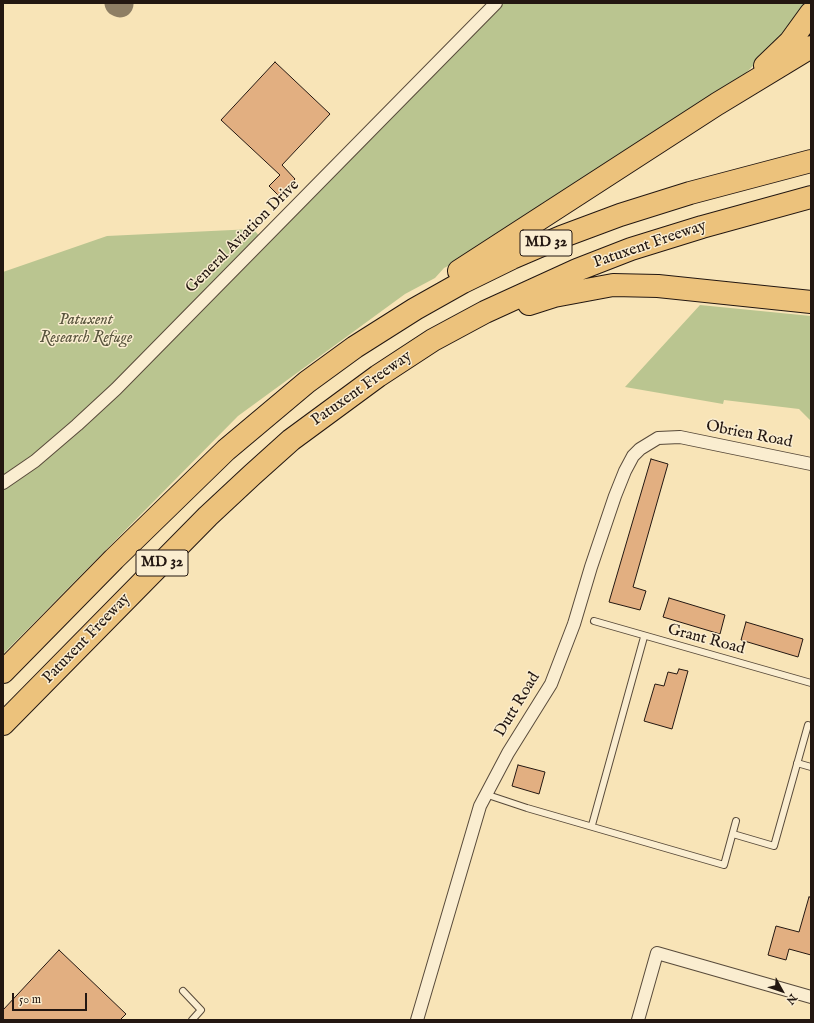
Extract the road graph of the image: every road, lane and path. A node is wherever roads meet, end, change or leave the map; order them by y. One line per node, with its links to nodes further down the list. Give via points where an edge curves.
1 (496, 3): 12 (street, General Aviation Drive, via 116,389 47,451)
2 (811, 13): 4 (highway, via 790,42 769,63)
3 (811, 47): 4 (highway)
4 (717, 104): 8 (highway, via 410,302)
5 (811, 160): 8 (highway, MD 32, via 690,192 620,215 512,258 414,309)
6 (811, 198): 9 (highway, Patuxent Freeway / MD 32, via 702,226 631,250 535,288 433,340)
7 (811, 302): 9 (highway, via 658,286 613,285 554,296 488,320)
8 (307, 382): 15 (highway, MD 32, via 232,444 181,492)
9 (329, 411): 17 (highway, Patuxent Freeway / MD 32, via 291,440 208,516)
10 (680, 437): 11 (street, Obrien Road); 21 (street, Dutt Road, via 658,438 640,449 629,463 590,567 574,624 551,684)
11 (811, 464)
12 (3, 483)
13 (594, 621): 14 (lane, Grant Road)
14 (644, 637): 16 (lane, Grant Road); 23 (lane)
15 (3, 672)
16 (811, 683)
17 (3, 724)
18 (811, 726): 19 (lane, via 808,725)
19 (797, 763): 20 (lane); 24 (lane, via 774,846)
20 (811, 767)
21 (485, 794): 23 (lane); 28 (street, Dutt Road, via 472,829)
22 (736, 821): 24 (lane)
23 (592, 825): 24 (lane, via 724,865)
24 (733, 834)
25 (183, 991): 27 (lane, via 201,1010)
26 (811, 997): 29 (street, via 657,953)
27 (192, 1020)
28 (417, 1020)
29 (638, 1020)

